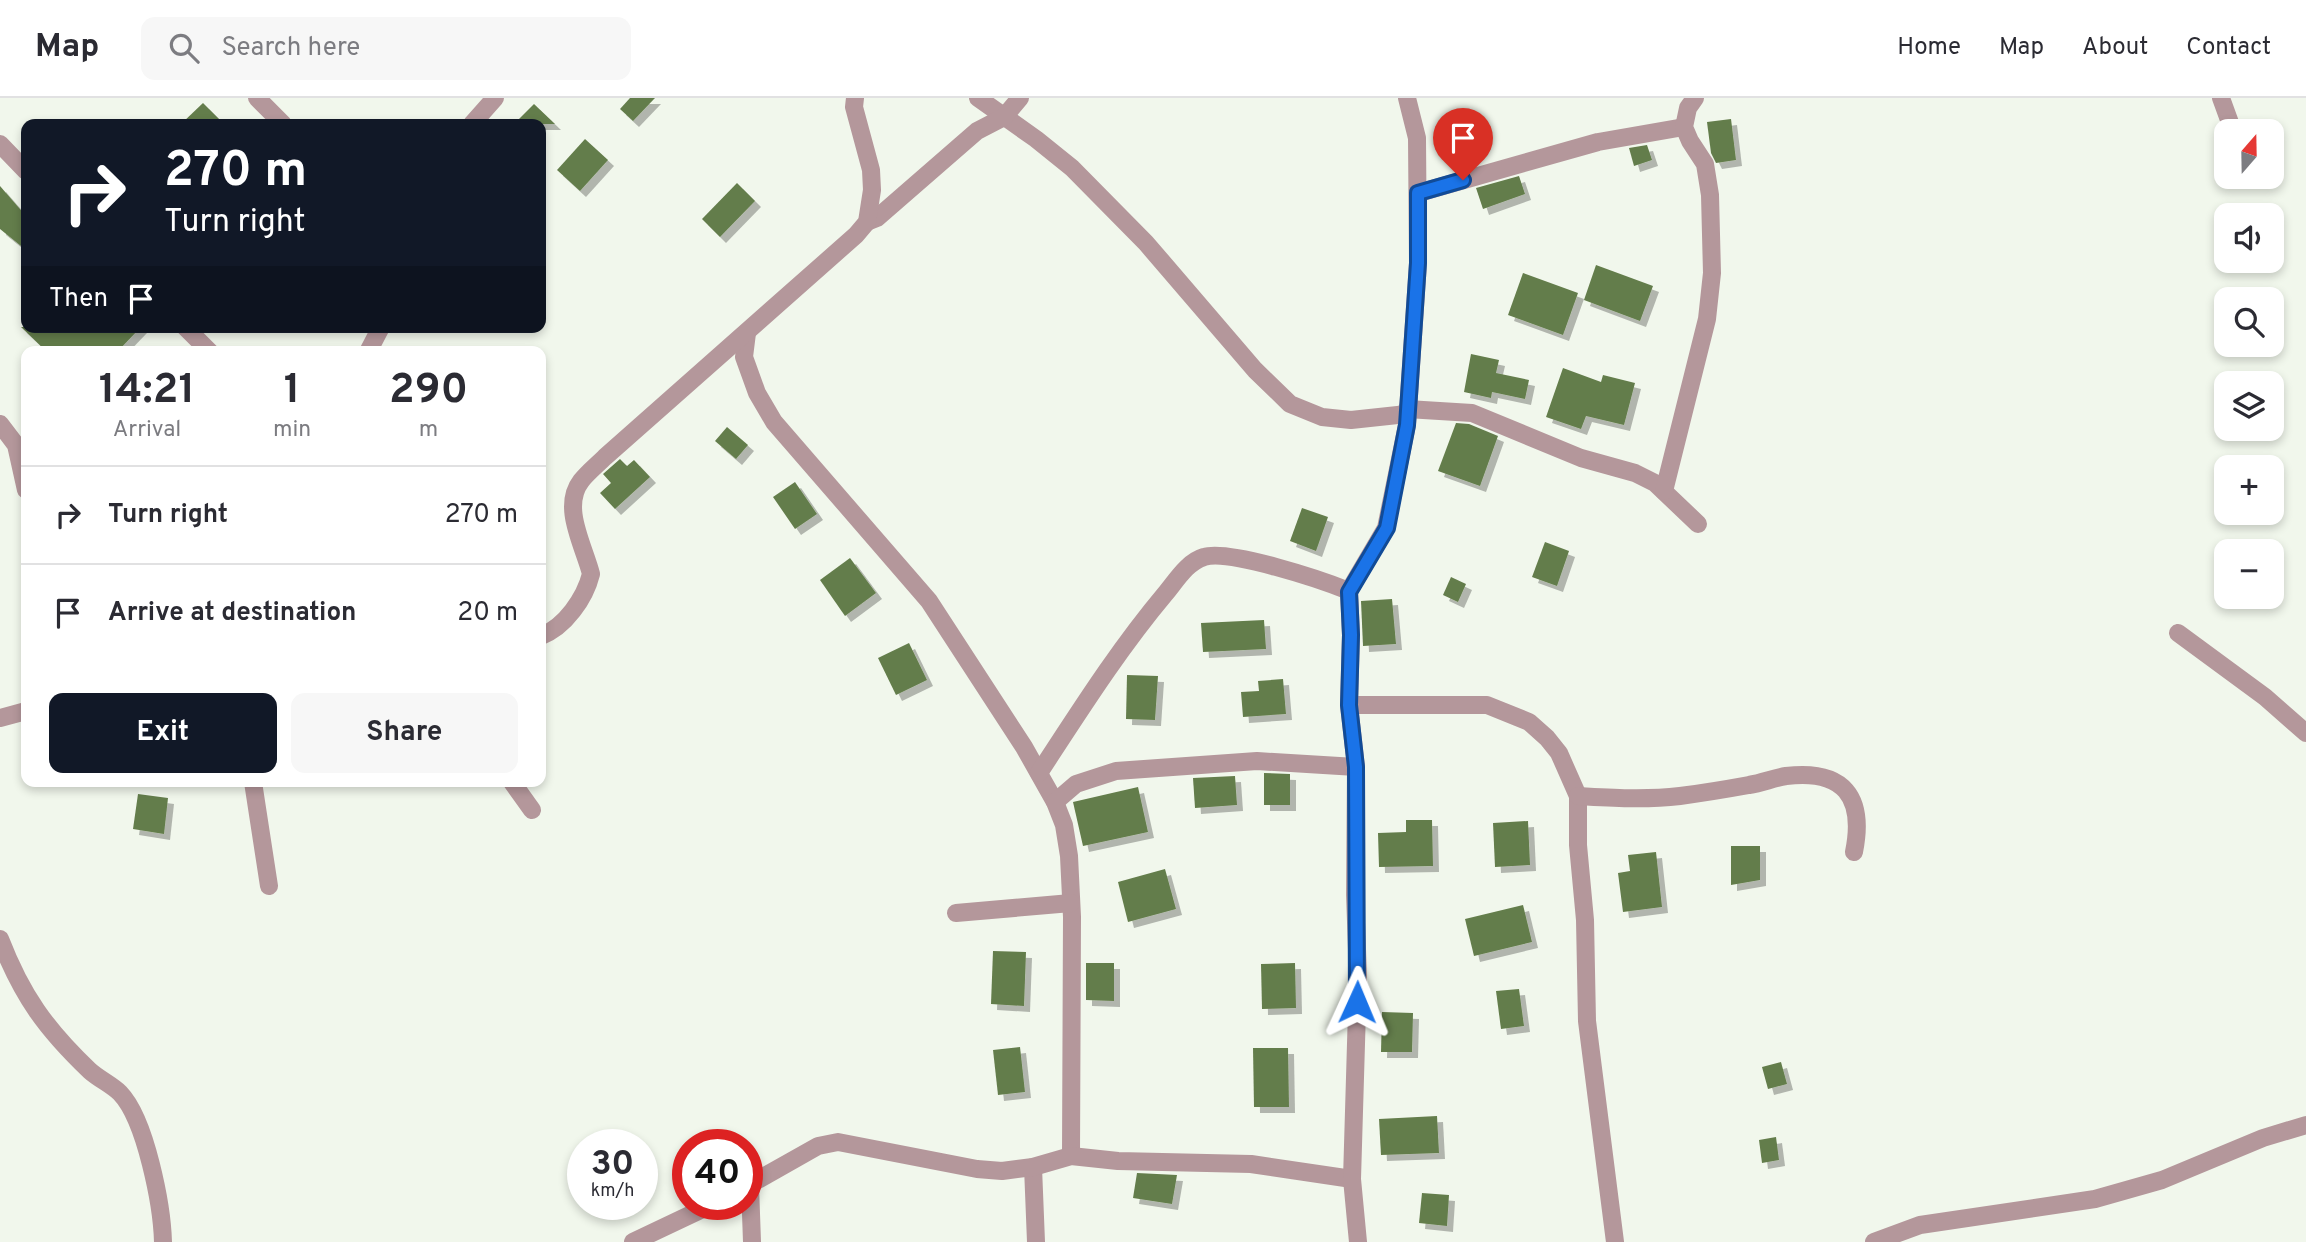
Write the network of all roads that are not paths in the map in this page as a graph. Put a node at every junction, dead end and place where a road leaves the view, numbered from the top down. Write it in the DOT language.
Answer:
graph roads {
  1 [pos="257,98"];
  2 [pos="495,98"];
  3 [pos="855,98"];
  4 [pos="978,98"];
  5 [pos="1020,98"];
  6 [pos="1407,98"];
  7 [pos="1695,98"];
  8 [pos="2221,98"];
  9 [pos="1004,117"];
  10 [pos="278,119"];
  11 [pos="476,119"];
  12 [pos="2229,119"];
  13 [pos="1684,127"];
  14 [pos="0,144"];
  15 [pos="21,166"];
  16 [pos="1418,193"];
  17 [pos="867,222"];
  18 [pos="191,333"];
  19 [pos="747,333"];
  20 [pos="204,346"];
  21 [pos="1407,412"];
  22 [pos="0,424"];
  23 [pos="21,468"];
  24 [pos="1664,491"];
  25 [pos="1699,524"];
  26 [pos="1349,592"];
  27 [pos="546,632"];
  28 [pos="2178,633"];
  29 [pos="1349,705"];
  30 [pos="21,712"];
  31 [pos="0,718"];
  32 [pos="2306,733"];
  33 [pos="1356,767"];
  34 [pos="1039,774"];
  35 [pos="254,787"];
  36 [pos="516,787"];
  37 [pos="1578,796"];
  38 [pos="1055,802"];
  39 [pos="532,810"];
  40 [pos="1854,852"];
  41 [pos="269,886"];
  42 [pos="1071,904"];
  43 [pos="956,913"];
  44 [pos="0,939"];
  45 [pos="2306,1125"];
  46 [pos="1072,1156"];
  47 [pos="1033,1167"];
  48 [pos="763,1177"];
  49 [pos="1352,1179"];
  50 [pos="679,1220"];
  51 [pos="750,1220"];
  52 [pos="163,1242"];
  53 [pos="633,1242"];
  54 [pos="752,1242"];
  55 [pos="1036,1242"];
  56 [pos="1358,1242"];
  57 [pos="1615,1242"];
  58 [pos="1874,1242"];
  1 -- 10 [label="street"];
  2 -- 11 [label="street"];
  3 -- 17 [label="street"];
  4 -- 9 [label="street"];
  5 -- 9 [label="street"];
  6 -- 16 [label="street"];
  7 -- 13 [label="street"];
  8 -- 12 [label="street"];
  9 -- 17 [label="street"];
  9 -- 21 [label="street"];
  13 -- 16 [label="street"];
  13 -- 24 [label="street"];
  14 -- 15 [label="street"];
  16 -- 21 [label="street"];
  17 -- 19 [label="street"];
  18 -- 20 [label="street"];
  19 -- 27 [label="street"];
  19 -- 34 [label="street"];
  21 -- 24 [label="street"];
  21 -- 26 [label="street"];
  22 -- 23 [label="street"];
  24 -- 25 [label="street"];
  26 -- 29 [label="street"];
  26 -- 34 [label="street"];
  28 -- 32 [label="street"];
  29 -- 33 [label="street"];
  29 -- 37 [label="street"];
  30 -- 31 [label="street"];
  33 -- 38 [label="street"];
  33 -- 49 [label="street"];
  34 -- 38 [label="street"];
  35 -- 41 [label="street"];
  36 -- 39 [label="street"];
  37 -- 40 [label="street"];
  37 -- 57 [label="street"];
  38 -- 42 [label="street"];
  42 -- 43 [label="street"];
  42 -- 46 [label="street"];
  44 -- 52 [label="street"];
  45 -- 58 [label="street"];
  46 -- 47 [label="street"];
  46 -- 49 [label="street"];
  47 -- 48 [label="street"];
  47 -- 55 [label="street"];
  49 -- 56 [label="street"];
  50 -- 53 [label="street"];
  51 -- 54 [label="street"];
}
